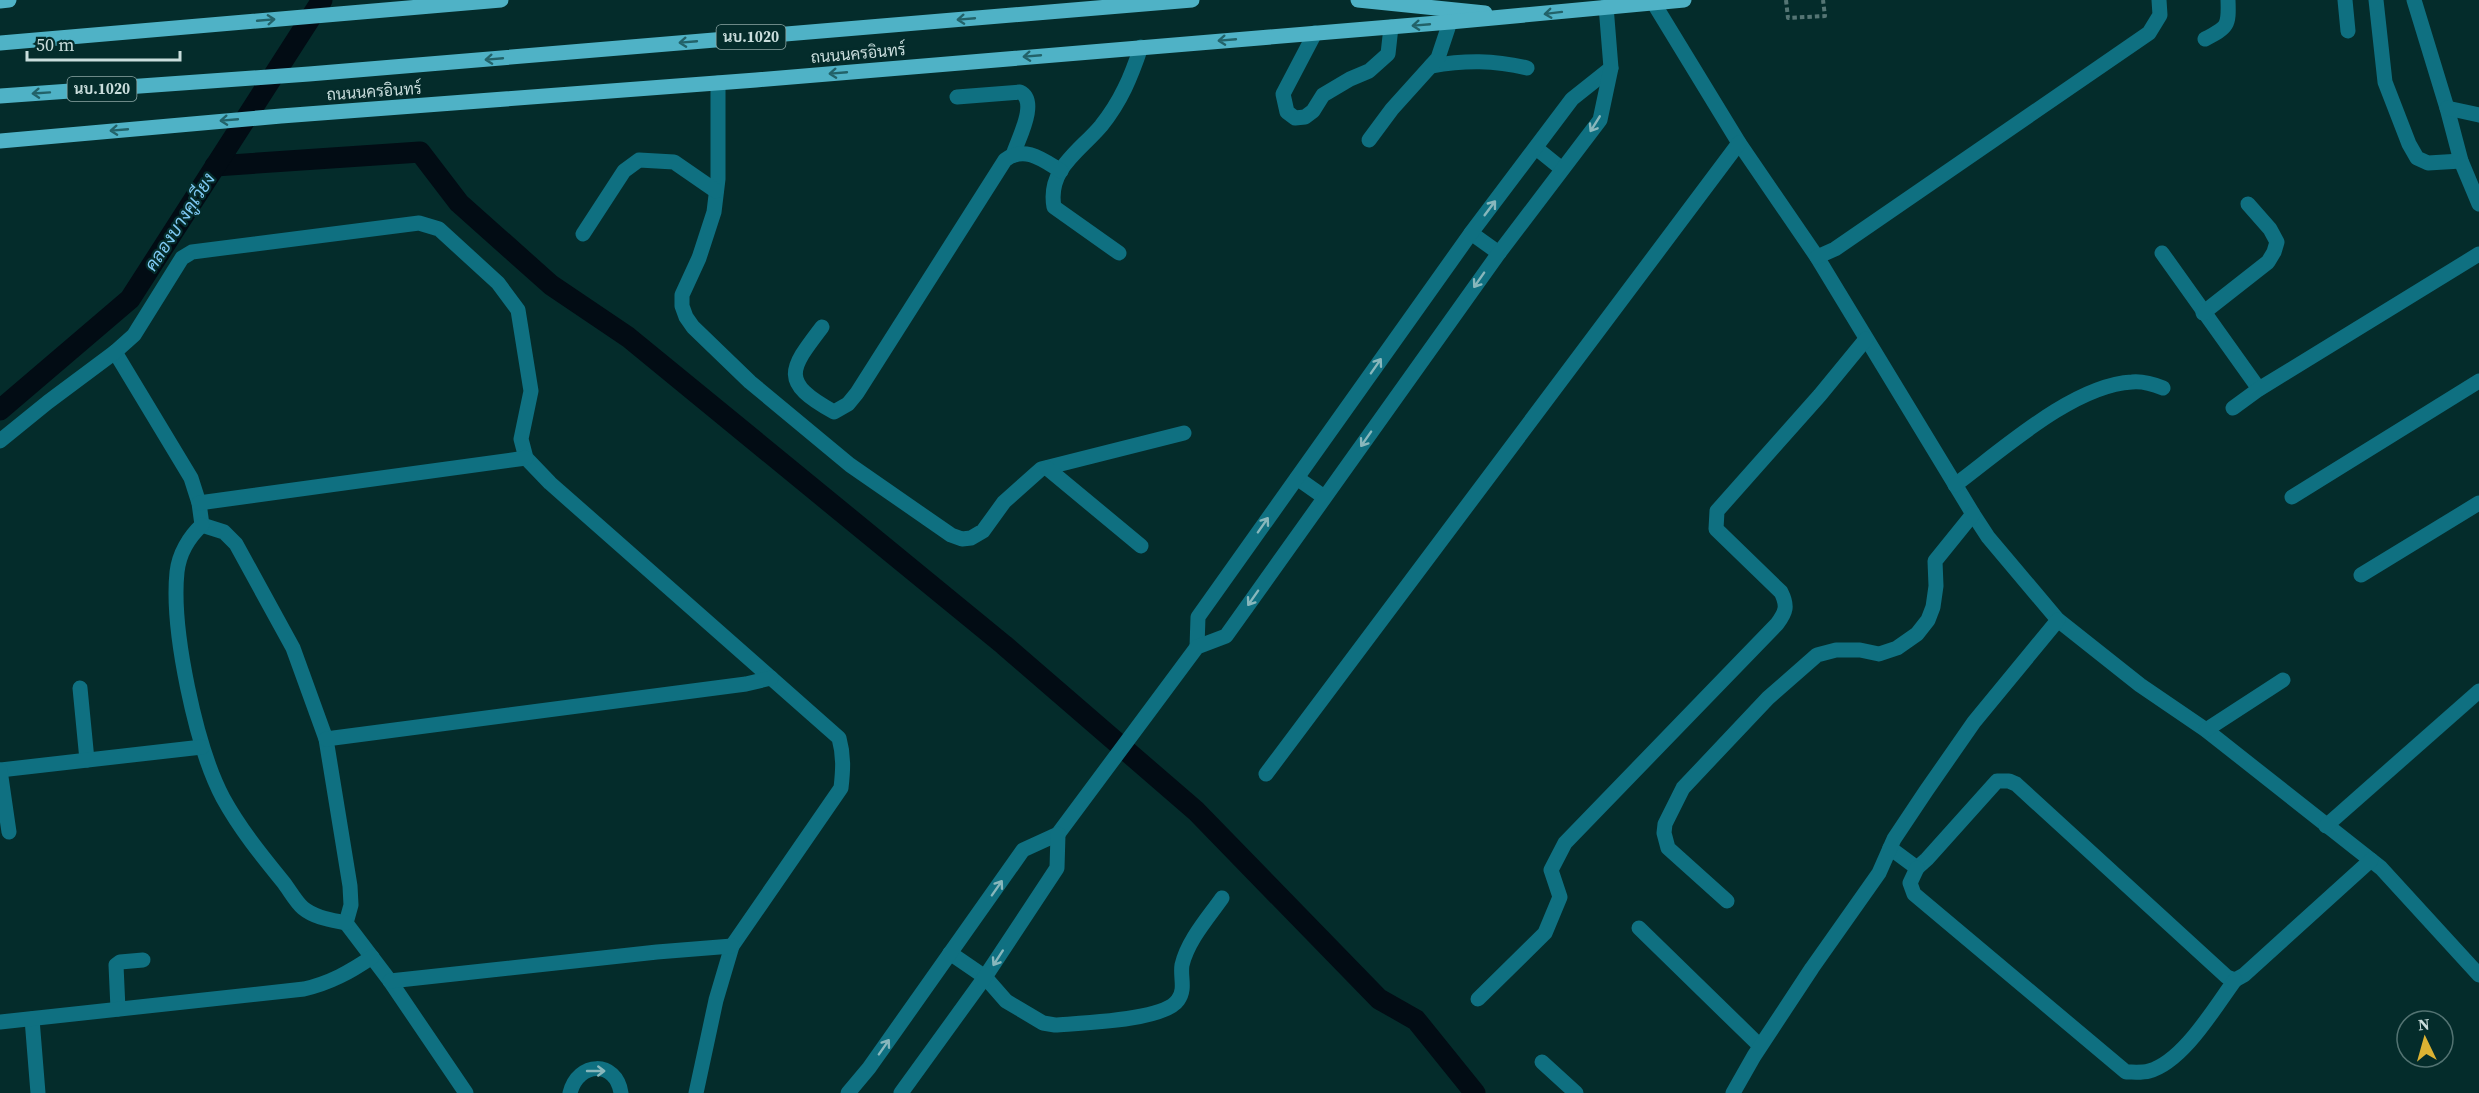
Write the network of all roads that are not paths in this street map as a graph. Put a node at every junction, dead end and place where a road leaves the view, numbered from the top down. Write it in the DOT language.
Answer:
graph roads {
  1 [pos="9,0"];
  2 [pos="501,0"];
  3 [pos="1192,0"];
  4 [pos="1358,0"];
  5 [pos="1683,0"];
  6 [pos="2159,0"];
  7 [pos="2228,0"];
  8 [pos="2346,0"];
  9 [pos="2376,0"];
  10 [pos="2414,0"];
  11 [pos="0,1"];
  12 [pos="1653,2"];
  13 [pos="1606,6"];
  14 [pos="1521,16"];
  15 [pos="1450,22"];
  16 [pos="1391,27"];
  17 [pos="2348,31"];
  18 [pos="1315,33"];
  19 [pos="2205,39"];
  20 [pos="0,43"];
  21 [pos="1141,47"];
  22 [pos="1431,66"];
  23 [pos="1527,68"];
  24 [pos="1611,68"];
  25 [pos="717,83"];
  26 [pos="0,96"];
  27 [pos="957,97"];
  28 [pos="2447,108"];
  29 [pos="2479,116"];
  30 [pos="1369,140"];
  31 [pos="0,141"];
  32 [pos="1739,143"];
  33 [pos="1536,148"];
  34 [pos="1013,154"];
  35 [pos="2461,161"];
  36 [pos="1562,169"];
  37 [pos="1061,171"];
  38 [pos="716,191"];
  39 [pos="2248,204"];
  40 [pos="2479,204"];
  41 [pos="1471,233"];
  42 [pos="583,234"];
  43 [pos="1119,253"];
  44 [pos="1499,253"];
  45 [pos="2162,253"];
  46 [pos="2479,254"];
  47 [pos="1817,257"];
  48 [pos="2203,313"];
  49 [pos="822,327"];
  50 [pos="1866,339"];
  51 [pos="115,352"];
  52 [pos="2479,381"];
  53 [pos="2163,388"];
  54 [pos="2259,389"];
  55 [pos="2233,408"];
  56 [pos="1184,434"];
  57 [pos="0,441"];
  58 [pos="526,458"];
  59 [pos="1047,468"];
  60 [pos="1297,478"];
  61 [pos="1955,485"];
  62 [pos="1324,497"];
  63 [pos="2292,497"];
  64 [pos="199,503"];
  65 [pos="2479,503"];
  66 [pos="1972,514"];
  67 [pos="202,525"];
  68 [pos="1141,546"];
  69 [pos="2361,575"];
  70 [pos="2058,620"];
  71 [pos="1197,647"];
  72 [pos="771,678"];
  73 [pos="2283,680"];
  74 [pos="80,688"];
  75 [pos="2479,691"];
  76 [pos="2206,730"];
  77 [pos="326,739"];
  78 [pos="202,747"];
  79 [pos="87,760"];
  80 [pos="0,770"];
  81 [pos="1266,774"];
  82 [pos="2326,826"];
  83 [pos="9,832"];
  84 [pos="1058,834"];
  85 [pos="1890,848"];
  86 [pos="2371,860"];
  87 [pos="1917,868"];
  88 [pos="1222,898"];
  89 [pos="1727,901"];
  90 [pos="346,923"];
  91 [pos="1639,928"];
  92 [pos="732,946"];
  93 [pos="950,954"];
  94 [pos="372,957"];
  95 [pos="143,960"];
  96 [pos="2477,969"];
  97 [pos="985,977"];
  98 [pos="2235,980"];
  99 [pos="390,981"];
  100 [pos="1478,999"];
  101 [pos="118,1009"];
  102 [pos="32,1018"];
  103 [pos="0,1022"];
  104 [pos="1760,1046"];
  105 [pos="1542,1062"];
  106 [pos="38,1093"];
  107 [pos="466,1093"];
  108 [pos="570,1093"];
  109 [pos="621,1093"];
  110 [pos="696,1093"];
  111 [pos="848,1093"];
  112 [pos="901,1093"];
  113 [pos="1576,1093"];
  114 [pos="1733,1093"];
  1 -- 11 [label="main road"];
  20 -- 2 [label="main road, one-way"];
  3 -- 26 [label="main road, ถนนนครอินทร์ / นบ.1020, one-way"];
  4 -- 14 [label="main road"];
  5 -- 12 [label="main road, ถนนนครอินทร์"];
  6 -- 47 [label="street"];
  7 -- 19 [label="street"];
  8 -- 17 [label="street"];
  9 -- 35 [label="street"];
  10 -- 28 [label="street"];
  12 -- 13 [label="main road, ถนนนครอินทร์"];
  12 -- 32 [label="street"];
  13 -- 14 [label="main road, ถนนนครอินทร์, one-way"];
  13 -- 24 [label="street"];
  14 -- 15 [label="main road, ถนนนครอินทร์"];
  15 -- 16 [label="main road, ถนนนครอินทร์, one-way"];
  15 -- 22 [label="street"];
  16 -- 18 [label="main road, ถนนนครอินทร์"];
  16 -- 18 [label="street"];
  18 -- 21 [label="main road, ถนนนครอินทร์, one-way"];
  21 -- 25 [label="main road, ถนนนครอินทร์, one-way"];
  21 -- 37 [label="street"];
  22 -- 23 [label="street"];
  22 -- 30 [label="street"];
  24 -- 33 [label="street"];
  24 -- 36 [label="street, one-way"];
  25 -- 31 [label="main road, ถนนนครอินทร์, one-way"];
  25 -- 38 [label="street"];
  27 -- 34 [label="street"];
  28 -- 29 [label="street"];
  28 -- 35 [label="street"];
  32 -- 47 [label="street"];
  32 -- 81 [label="street"];
  33 -- 36 [label="street"];
  41 -- 33 [label="street, one-way"];
  34 -- 37 [label="street"];
  34 -- 49 [label="street"];
  35 -- 40 [label="street"];
  36 -- 44 [label="street"];
  37 -- 43 [label="street"];
  38 -- 42 [label="street"];
  38 -- 59 [label="street"];
  39 -- 48 [label="street"];
  41 -- 44 [label="street"];
  60 -- 41 [label="street, one-way"];
  44 -- 62 [label="street, one-way"];
  45 -- 48 [label="street"];
  46 -- 54 [label="street"];
  47 -- 50 [label="street"];
  48 -- 54 [label="street"];
  50 -- 61 [label="street"];
  50 -- 100 [label="street"];
  51 -- 57 [label="street"];
  51 -- 58 [label="street"];
  51 -- 64 [label="street"];
  52 -- 63 [label="street"];
  53 -- 61 [label="street"];
  54 -- 55 [label="street"];
  56 -- 59 [label="street"];
  58 -- 64 [label="street"];
  58 -- 72 [label="street"];
  59 -- 68 [label="street"];
  60 -- 62 [label="street"];
  71 -- 60 [label="street, one-way"];
  61 -- 66 [label="street"];
  62 -- 71 [label="street, one-way"];
  64 -- 67 [label="street"];
  65 -- 69 [label="street"];
  66 -- 70 [label="street"];
  66 -- 89 [label="street"];
  67 -- 77 [label="street"];
  67 -- 78 [label="street"];
  70 -- 76 [label="street"];
  70 -- 85 [label="street"];
  71 -- 84 [label="street"];
  72 -- 77 [label="street"];
  72 -- 92 [label="street"];
  73 -- 76 [label="street"];
  74 -- 79 [label="street"];
  75 -- 82 [label="street"];
  76 -- 82 [label="street"];
  77 -- 90 [label="street"];
  78 -- 79 [label="street"];
  78 -- 90 [label="street"];
  79 -- 80 [label="street"];
  80 -- 83 [label="street"];
  82 -- 86 [label="street"];
  93 -- 84 [label="street, one-way"];
  84 -- 97 [label="street, one-way"];
  85 -- 87 [label="street"];
  85 -- 104 [label="street"];
  86 -- 96 [label="street"];
  86 -- 98 [label="street"];
  87 -- 98 [label="street"];
  87 -- 98 [label="street"];
  88 -- 97 [label="street"];
  90 -- 94 [label="street"];
  91 -- 104 [label="street"];
  92 -- 99 [label="street"];
  92 -- 110 [label="street"];
  93 -- 97 [label="street"];
  111 -- 93 [label="street, one-way"];
  94 -- 99 [label="street"];
  94 -- 101 [label="street"];
  95 -- 101 [label="street"];
  97 -- 112 [label="street"];
  99 -- 107 [label="street"];
  101 -- 102 [label="street"];
  102 -- 103 [label="street"];
  102 -- 106 [label="street"];
  104 -- 114 [label="street"];
  105 -- 113 [label="street"];
  108 -- 109 [label="street, one-way"];
}
